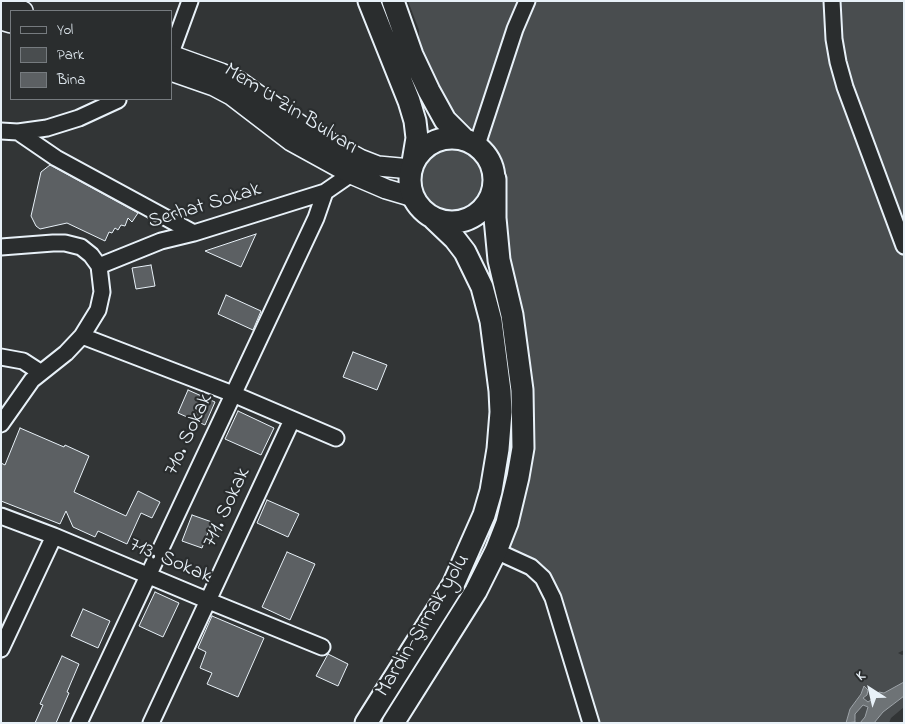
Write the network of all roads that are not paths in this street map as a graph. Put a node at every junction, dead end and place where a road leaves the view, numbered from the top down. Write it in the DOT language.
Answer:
graph roads {
  1 [pos="180,1"];
  2 [pos="190,1"];
  3 [pos="369,1"];
  4 [pos="393,1"];
  5 [pos="527,1"];
  6 [pos="832,1"];
  7 [pos="1,5"];
  8 [pos="18,10"];
  9 [pos="172,21"];
  10 [pos="172,51"];
  11 [pos="172,54"];
  12 [pos="172,71"];
  13 [pos="118,100"];
  14 [pos="1,131"];
  15 [pos="18,132"];
  16 [pos="471,142"];
  17 [pos="411,169"];
  18 [pos="350,174"];
  19 [pos="495,180"];
  20 [pos="325,192"];
  21 [pos="413,197"];
  22 [pos="434,219"];
  23 [pos="194,233"];
  24 [pos="904,246"];
  25 [pos="1,247"];
  26 [pos="99,266"];
  27 [pos="82,336"];
  28 [pos="1,357"];
  29 [pos="40,372"];
  30 [pos="233,394"];
  31 [pos="292,420"];
  32 [pos="1,424"];
  33 [pos="336,438"];
  34 [pos="1,516"];
  35 [pos="54,536"];
  36 [pos="496,551"];
  37 [pos="148,575"];
  38 [pos="208,601"];
  39 [pos="322,647"];
  40 [pos="1,649"];
  41 [pos="79,723"];
  42 [pos="151,723"];
  43 [pos="366,723"];
  44 [pos="394,723"];
  45 [pos="591,723"];
  1 -- 9 [label="street"];
  2 -- 10 [label="street"];
  3 -- 17 [label="highway"];
  4 -- 16 [label="highway"];
  5 -- 16 [label="street"];
  6 -- 24 [label="street"];
  7 -- 8 [label="main road"];
  11 -- 17 [label="main road, Mem U Zin Bulvarı"];
  12 -- 18 [label="main road, Mem U Zin Bulvarı"];
  13 -- 15 [label="street"];
  14 -- 15 [label="street"];
  15 -- 23 [label="street"];
  16 -- 17 [label="highway"];
  16 -- 19 [label="highway"];
  17 -- 21 [label="highway"];
  18 -- 20 [label="street"];
  18 -- 21 [label="main road, Mem U Zin Bulvarı"];
  19 -- 22 [label="highway"];
  19 -- 36 [label="highway"];
  20 -- 23 [label="street, Serhat Sokak"];
  20 -- 30 [label="street, 710. Sokak"];
  21 -- 22 [label="highway"];
  22 -- 43 [label="highway, Mardin-Şırnak yolu"];
  23 -- 26 [label="street, Serhat Sokak"];
  25 -- 26 [label="street"];
  26 -- 27 [label="street"];
  27 -- 29 [label="street"];
  27 -- 30 [label="street"];
  28 -- 29 [label="street"];
  29 -- 32 [label="street"];
  30 -- 31 [label="street"];
  30 -- 37 [label="street, 710. Sokak"];
  31 -- 33 [label="street"];
  31 -- 38 [label="street, 711. Sokak"];
  34 -- 35 [label="street, 713. Sokak"];
  35 -- 37 [label="street, 713. Sokak"];
  35 -- 40 [label="street"];
  36 -- 44 [label="highway"];
  36 -- 45 [label="street"];
  37 -- 38 [label="street, 713. Sokak"];
  37 -- 41 [label="street, 710. Sokak"];
  38 -- 39 [label="street, 713. Sokak"];
  38 -- 42 [label="street, 711. Sokak"];
}
